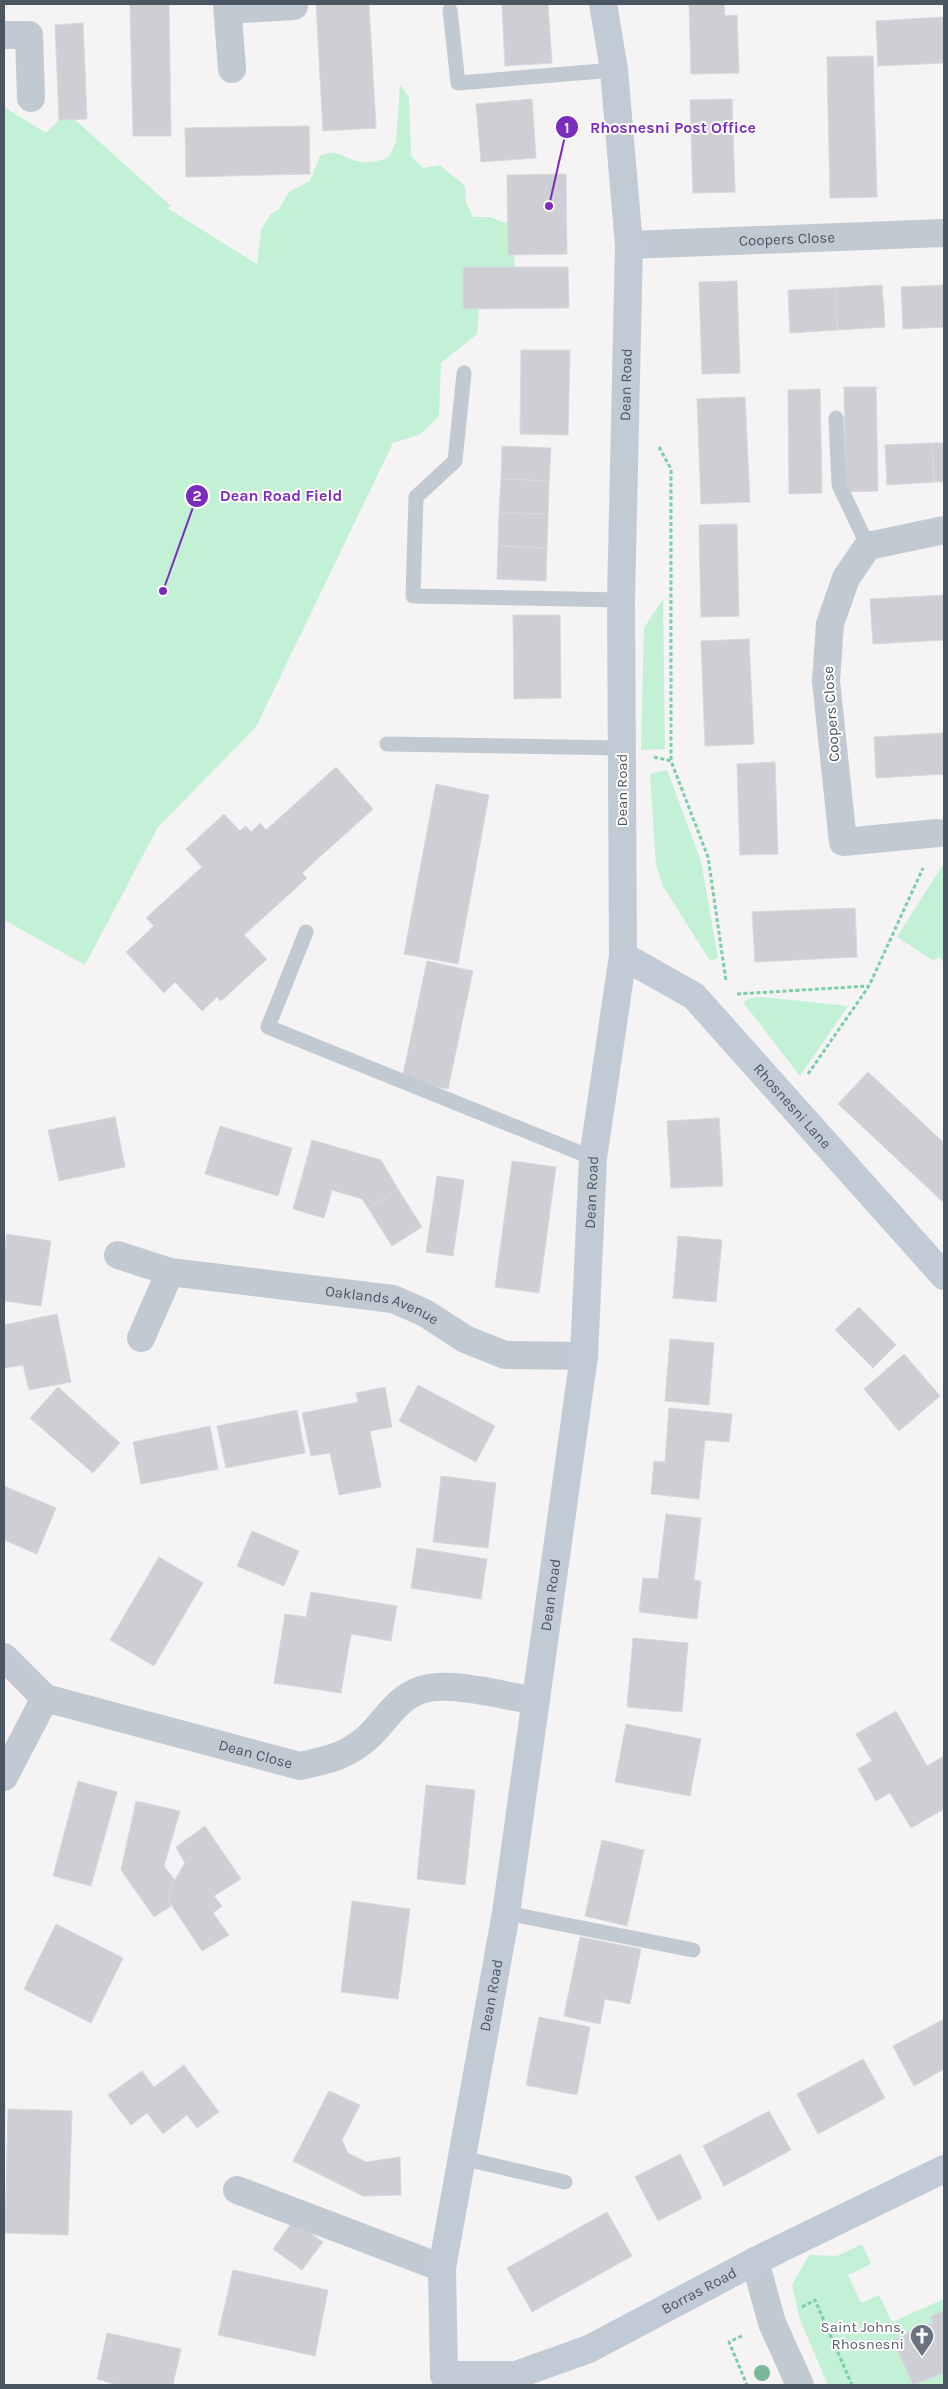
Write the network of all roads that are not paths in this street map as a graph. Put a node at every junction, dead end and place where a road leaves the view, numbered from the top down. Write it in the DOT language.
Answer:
graph roads {
  1 [pos="603,4"];
  2 [pos="294,6"];
  3 [pos="227,7"];
  4 [pos="450,10"];
  5 [pos="4,35"];
  6 [pos="232,69"];
  7 [pos="614,70"];
  8 [pos="31,98"];
  9 [pos="944,233"];
  10 [pos="629,245"];
  11 [pos="464,373"];
  12 [pos="836,418"];
  13 [pos="944,530"];
  14 [pos="868,546"];
  15 [pos="621,600"];
  16 [pos="387,744"];
  17 [pos="622,748"];
  18 [pos="938,833"];
  19 [pos="306,932"];
  20 [pos="623,956"];
  21 [pos="593,1158"];
  22 [pos="118,1255"];
  23 [pos="170,1272"];
  24 [pos="944,1276"];
  25 [pos="140,1338"];
  26 [pos="584,1356"];
  27 [pos="4,1657"];
  28 [pos="45,1698"];
  29 [pos="535,1701"];
  30 [pos="4,1777"];
  31 [pos="506,1913"];
  32 [pos="693,1950"];
  33 [pos="462,2158"];
  34 [pos="944,2169"];
  35 [pos="565,2182"];
  36 [pos="237,2190"];
  37 [pos="755,2261"];
  38 [pos="442,2268"];
  39 [pos="441,2380"];
  40 [pos="518,2380"];
  41 [pos="800,2385"];
  1 -- 7 [label="street, Dean Road"];
  2 -- 3 [label="street"];
  3 -- 6 [label="street"];
  4 -- 7 [label="lane"];
  5 -- 8 [label="street"];
  7 -- 10 [label="street, Dean Road"];
  9 -- 10 [label="street, Coopers Close"];
  10 -- 15 [label="street, Dean Road"];
  11 -- 15 [label="lane"];
  12 -- 14 [label="lane"];
  13 -- 14 [label="street"];
  14 -- 18 [label="street, Coopers Close"];
  15 -- 17 [label="street, Dean Road"];
  16 -- 17 [label="lane"];
  17 -- 20 [label="street, Dean Road"];
  19 -- 21 [label="lane"];
  20 -- 21 [label="street, Dean Road"];
  20 -- 24 [label="street, Rhosnesni Lane"];
  21 -- 26 [label="street, Dean Road"];
  22 -- 23 [label="street, Oaklands Avenue"];
  23 -- 25 [label="street"];
  23 -- 26 [label="street, Oaklands Avenue"];
  26 -- 29 [label="street, Dean Road"];
  27 -- 28 [label="street"];
  28 -- 29 [label="street, Dean Close"];
  28 -- 30 [label="street"];
  29 -- 31 [label="street, Dean Road"];
  31 -- 32 [label="lane"];
  31 -- 33 [label="street, Dean Road"];
  33 -- 35 [label="lane"];
  33 -- 38 [label="street, Dean Road"];
  34 -- 37 [label="street, Borras Road"];
  36 -- 38 [label="street"];
  37 -- 40 [label="street, Borras Road"];
  37 -- 41 [label="street"];
  38 -- 39 [label="street, Dean Road"];
  39 -- 40 [label="street, Borras Road"];
}
